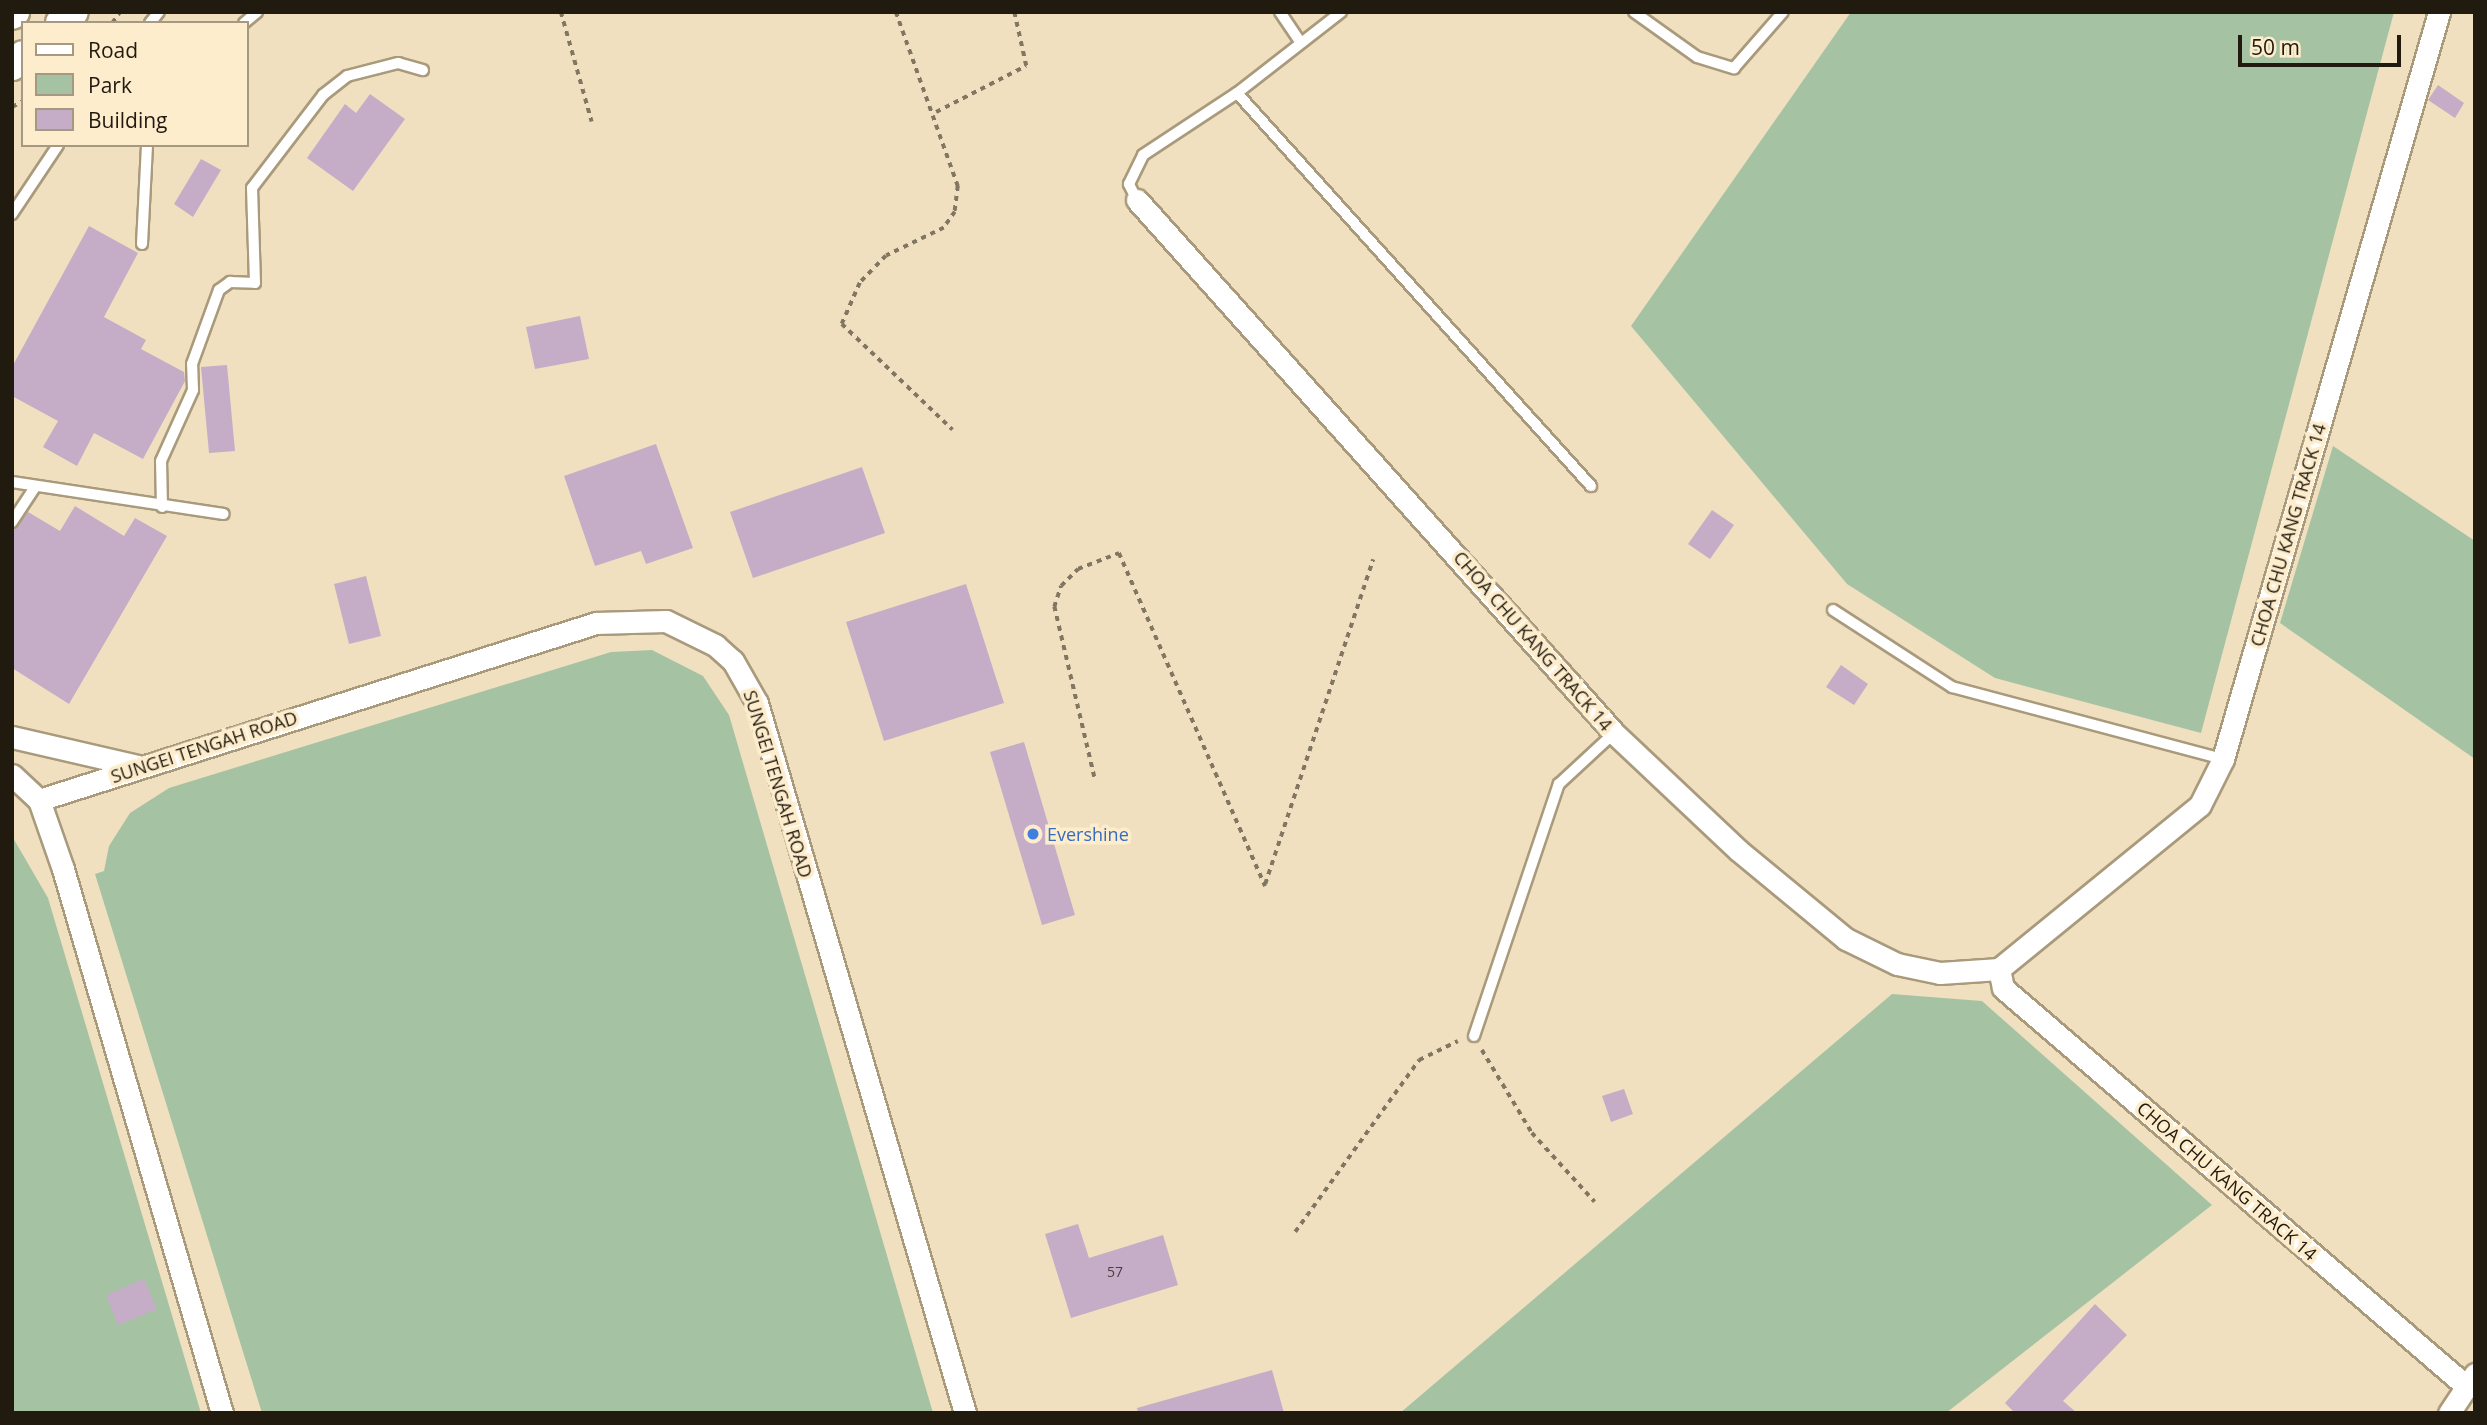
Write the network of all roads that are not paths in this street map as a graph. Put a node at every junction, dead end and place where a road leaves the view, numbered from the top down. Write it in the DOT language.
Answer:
graph roads {
  1 [pos="1280,12"];
  2 [pos="1341,12"];
  3 [pos="1634,12"];
  4 [pos="1783,12"];
  5 [pos="2439,12"];
  6 [pos="1301,43"];
  7 [pos="423,70"];
  8 [pos="1237,93"];
  9 [pos="57,147"];
  10 [pos="145,147"];
  11 [pos="1137,200"];
  12 [pos="12,214"];
  13 [pos="142,244"];
  14 [pos="12,482"];
  15 [pos="1591,486"];
  16 [pos="36,487"];
  17 [pos="162,506"];
  18 [pos="224,514"];
  19 [pos="12,522"];
  20 [pos="1833,610"];
  21 [pos="1614,733"];
  22 [pos="12,737"];
  23 [pos="2223,759"];
  24 [pos="144,767"];
  25 [pos="12,775"];
  26 [pos="39,800"];
  27 [pos="1999,969"];
  28 [pos="1474,1036"];
  29 [pos="2470,1380"];
  30 [pos="222,1413"];
  31 [pos="965,1413"];
  32 [pos="2449,1413"];
  1 -- 6 [label="lane"];
  2 -- 6 [label="lane"];
  3 -- 4 [label="lane"];
  5 -- 23 [label="street, CHOA CHU KANG TRACK 14"];
  6 -- 8 [label="lane"];
  7 -- 17 [label="lane"];
  8 -- 11 [label="lane"];
  8 -- 15 [label="lane"];
  9 -- 12 [label="lane"];
  10 -- 13 [label="lane"];
  11 -- 21 [label="street, CHOA CHU KANG TRACK 14"];
  14 -- 16 [label="lane"];
  16 -- 17 [label="lane"];
  16 -- 19 [label="lane"];
  17 -- 18 [label="lane"];
  20 -- 23 [label="lane"];
  21 -- 27 [label="street, CHOA CHU KANG TRACK 14"];
  21 -- 28 [label="lane"];
  22 -- 24 [label="street"];
  23 -- 27 [label="street, CHOA CHU KANG TRACK 14"];
  24 -- 26 [label="street, SUNGEI TENGAH ROAD"];
  24 -- 31 [label="street, SUNGEI TENGAH ROAD"];
  25 -- 26 [label="street"];
  26 -- 30 [label="street"];
  27 -- 29 [label="street, CHOA CHU KANG TRACK 14"];
  29 -- 32 [label="street"];
}
